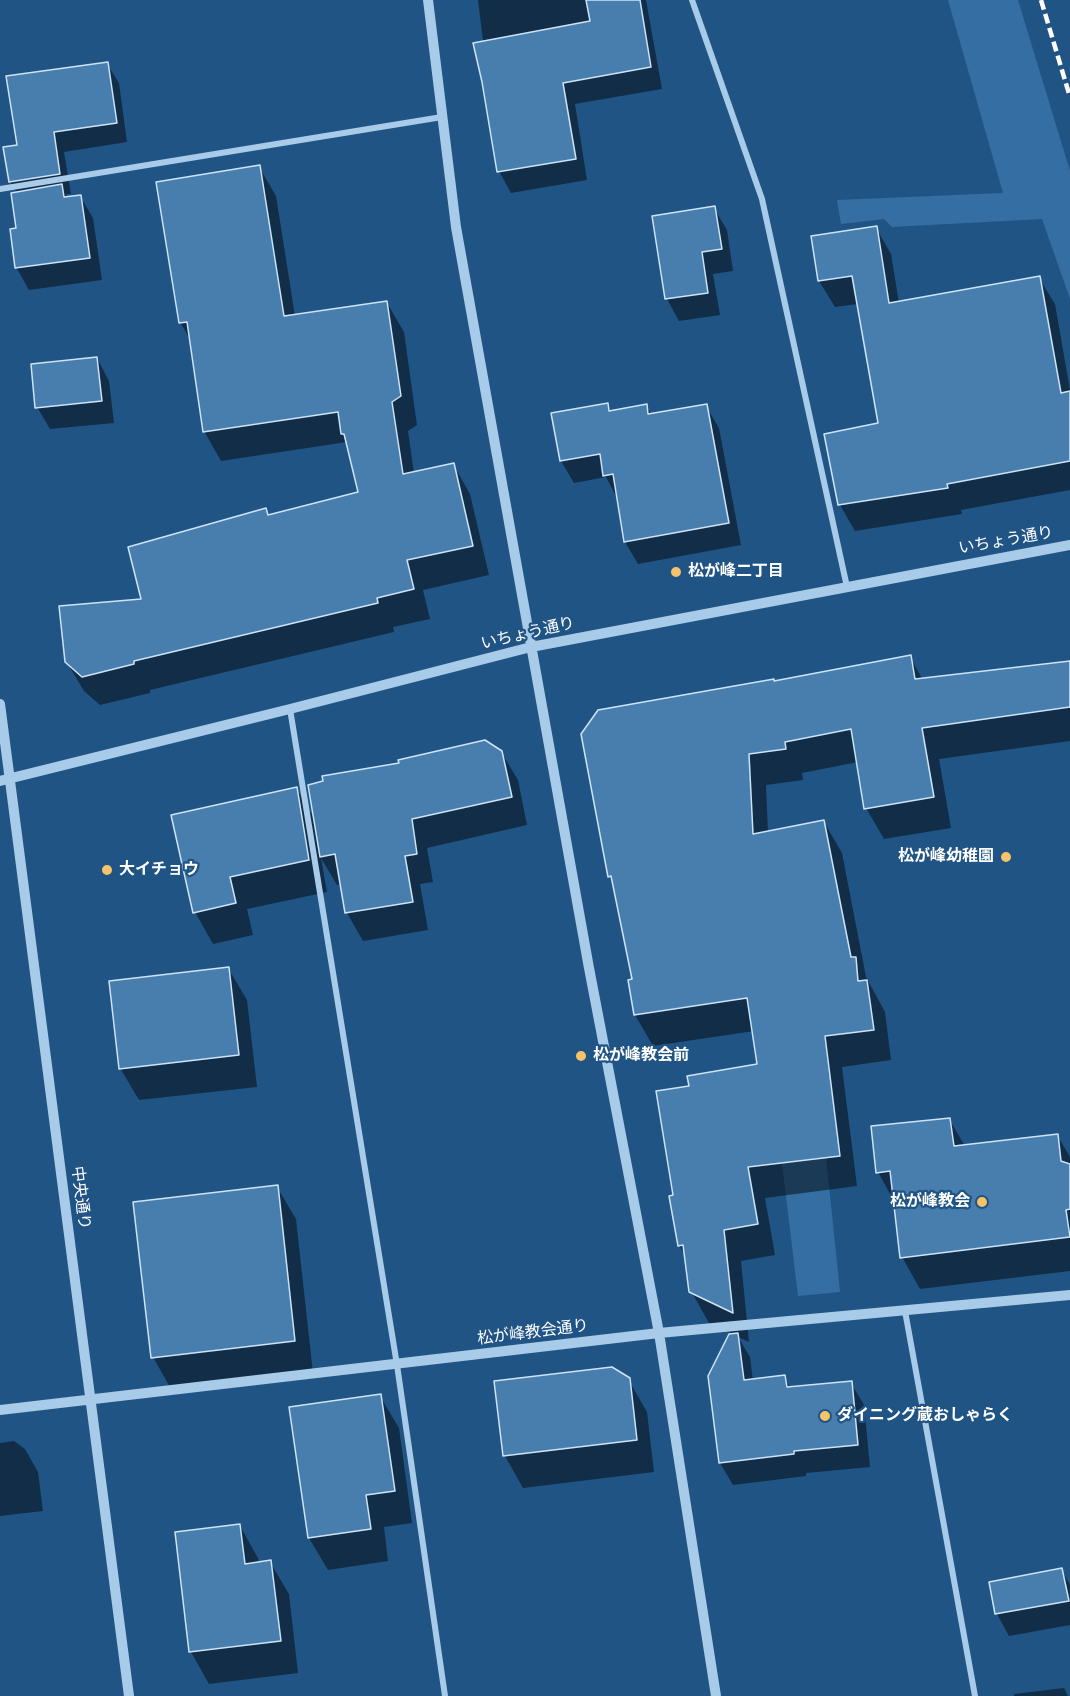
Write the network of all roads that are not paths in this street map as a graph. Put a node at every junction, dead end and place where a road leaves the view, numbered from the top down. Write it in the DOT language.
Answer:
graph roads {
  1 [pos="428,0"];
  2 [pos="692,0"];
  3 [pos="441,117"];
  4 [pos="0,189"];
  5 [pos="1070,545"];
  6 [pos="847,587"];
  7 [pos="531,647"];
  8 [pos="0,704"];
  9 [pos="290,709"];
  10 [pos="4,780"];
  11 [pos="1070,1295"];
  12 [pos="905,1311"];
  13 [pos="659,1333"];
  14 [pos="397,1365"];
  15 [pos="91,1398"];
  16 [pos="0,1410"];
  17 [pos="129,1696"];
  18 [pos="445,1696"];
  19 [pos="716,1696"];
  20 [pos="975,1696"];
  1 -- 3 [label="street"];
  2 -- 6 [label="street"];
  3 -- 4 [label="street"];
  3 -- 7 [label="street"];
  5 -- 6 [label="street, いちょう通り"];
  6 -- 7 [label="street, いちょう通り"];
  7 -- 9 [label="street, いちょう通り"];
  7 -- 13 [label="street"];
  8 -- 10 [label="street, 中央通り"];
  9 -- 10 [label="street, いちょう通り"];
  9 -- 14 [label="street"];
  10 -- 15 [label="street, 中央通り"];
  11 -- 12 [label="street, 松が峰教会通り"];
  12 -- 13 [label="street, 松が峰教会通り"];
  12 -- 20 [label="street"];
  13 -- 14 [label="street, 松が峰教会通り"];
  13 -- 19 [label="street"];
  14 -- 15 [label="street, 松が峰教会通り"];
  14 -- 18 [label="street"];
  15 -- 16 [label="street, 松が峰教会通り"];
  15 -- 17 [label="street, 中央通り"];
}
